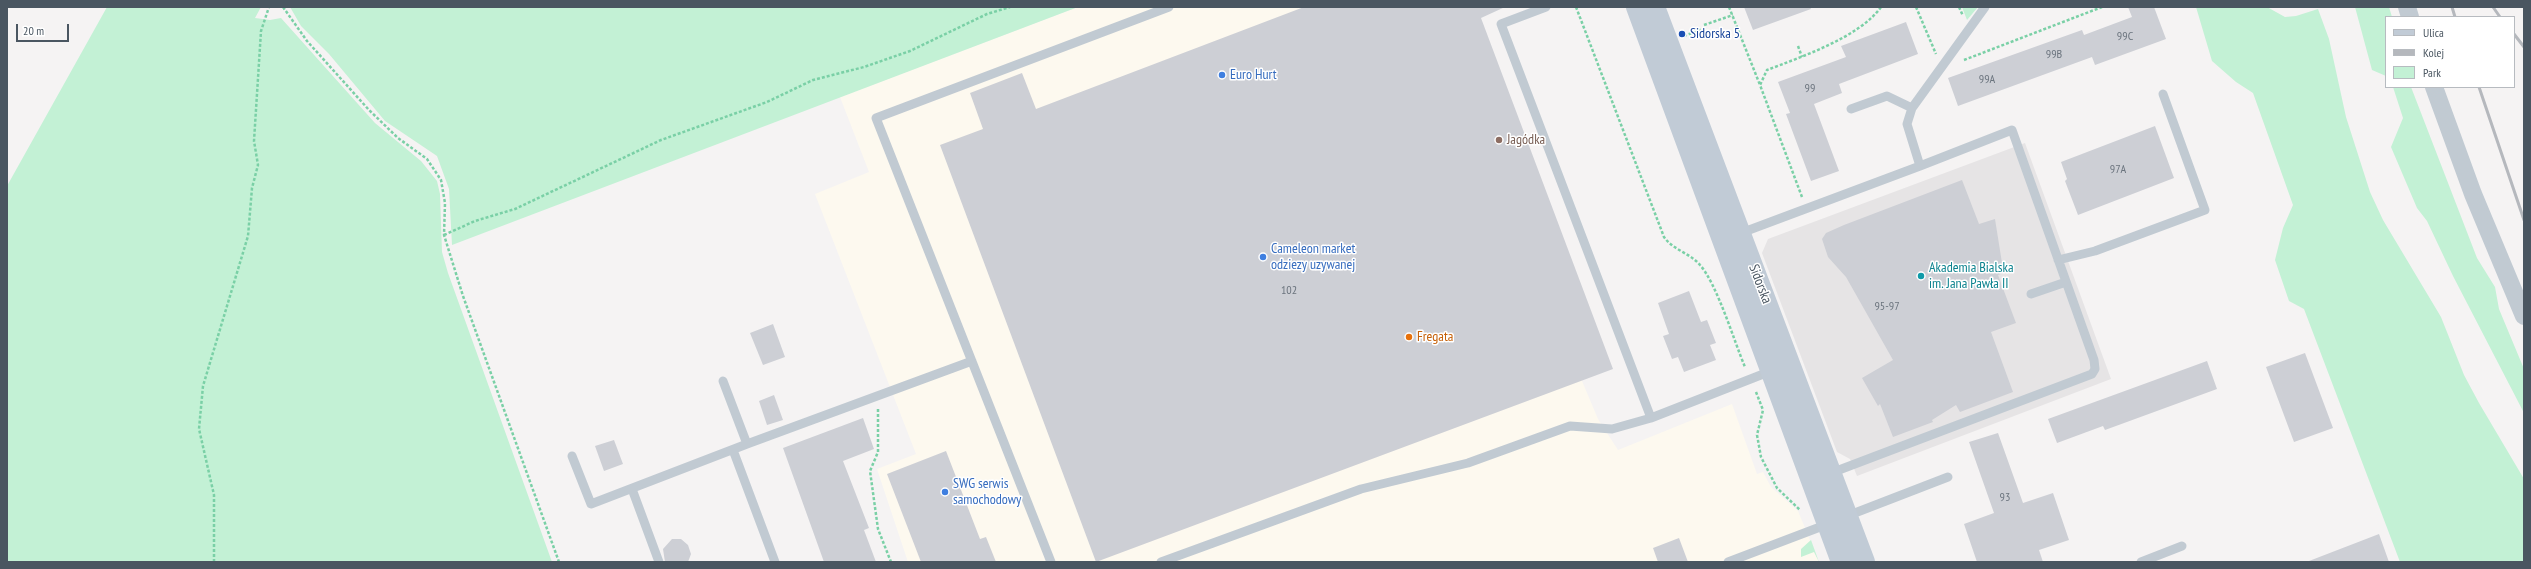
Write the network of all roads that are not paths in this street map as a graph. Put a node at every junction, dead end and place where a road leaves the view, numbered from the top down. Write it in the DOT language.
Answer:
graph roads {
  1 [pos="1170,7"];
  2 [pos="1546,7"];
  3 [pos="1638,7"];
  4 [pos="1654,7"];
  5 [pos="1985,7"];
  6 [pos="2434,88"];
  7 [pos="2162,94"];
  8 [pos="1912,108"];
  9 [pos="1851,109"];
  10 [pos="1920,166"];
  11 [pos="1709,176"];
  12 [pos="1732,237"];
  13 [pos="2058,260"];
  14 [pos="2066,282"];
  15 [pos="2032,294"];
  16 [pos="2524,316"];
  17 [pos="972,361"];
  18 [pos="1781,367"];
  19 [pos="723,382"];
  20 [pos="1651,418"];
  21 [pos="747,444"];
  22 [pos="733,450"];
  23 [pos="572,456"];
  24 [pos="1822,477"];
  25 [pos="1948,478"];
  26 [pos="632,489"];
  27 [pos="1838,520"];
  28 [pos="2182,546"];
  29 [pos="659,562"];
  30 [pos="774,562"];
  31 [pos="1051,562"];
  32 [pos="1161,562"];
  33 [pos="1728,562"];
  34 [pos="1842,562"];
  35 [pos="1864,562"];
  36 [pos="2141,562"];
  1 -- 17 [label="lane"];
  2 -- 20 [label="lane"];
  3 -- 11 [label="street, Sidorska"];
  4 -- 11 [label="street, Sidorska"];
  5 -- 8 [label="lane"];
  6 -- 16 [label="street"];
  7 -- 13 [label="lane"];
  8 -- 9 [label="lane"];
  8 -- 10 [label="lane"];
  10 -- 12 [label="lane"];
  10 -- 13 [label="lane"];
  11 -- 12 [label="street, Sidorska"];
  12 -- 18 [label="street, Sidorska"];
  13 -- 14 [label="lane"];
  14 -- 15 [label="lane"];
  14 -- 24 [label="lane"];
  17 -- 21 [label="lane"];
  17 -- 31 [label="lane"];
  18 -- 20 [label="lane"];
  18 -- 24 [label="street, Sidorska"];
  19 -- 21 [label="lane"];
  20 -- 32 [label="lane"];
  21 -- 22 [label="lane"];
  22 -- 26 [label="lane"];
  22 -- 30 [label="lane"];
  23 -- 26 [label="lane"];
  24 -- 27 [label="street, Sidorska"];
  25 -- 27 [label="lane"];
  26 -- 29 [label="lane"];
  27 -- 33 [label="lane"];
  27 -- 34 [label="street, Sidorska"];
  27 -- 35 [label="street, Sidorska"];
  28 -- 36 [label="lane"];
}
